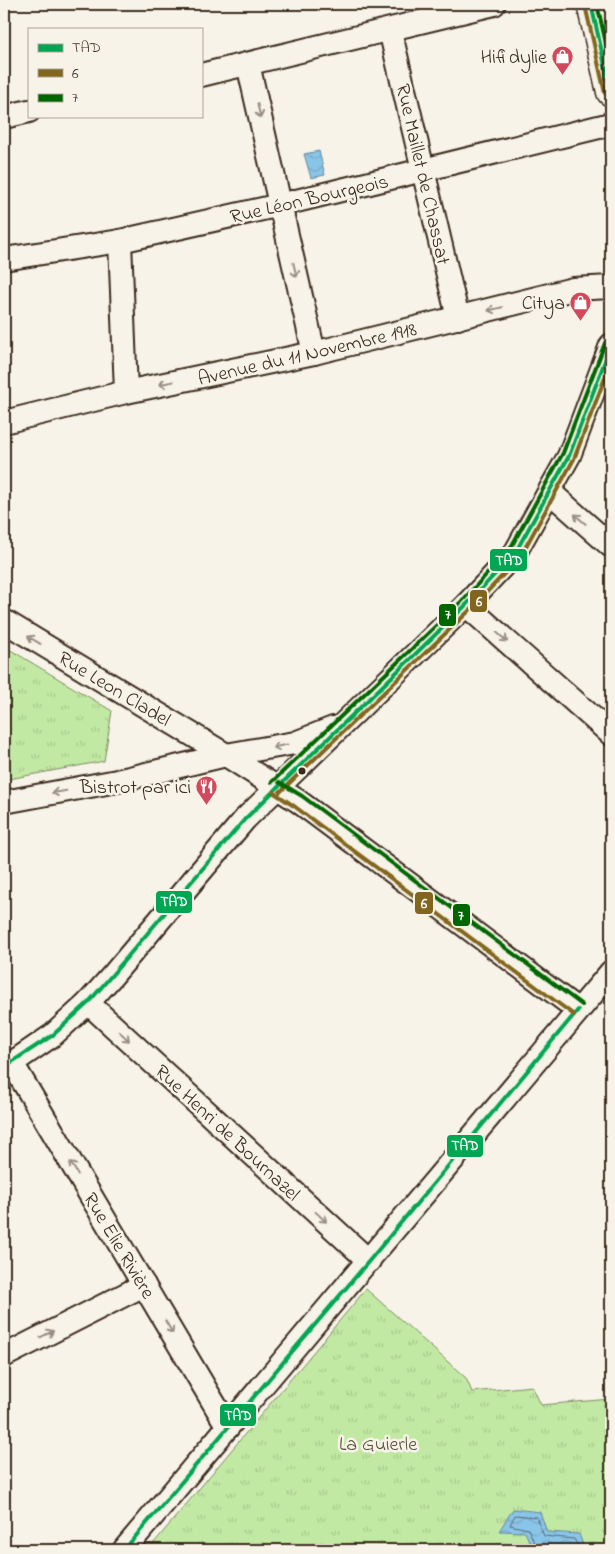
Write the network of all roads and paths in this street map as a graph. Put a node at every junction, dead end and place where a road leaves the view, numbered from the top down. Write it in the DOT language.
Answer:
graph roads {
  1 [pos="494,4"];
  2 [pos="591,4"];
  3 [pos="449,9"];
  4 [pos="390,30"];
  5 [pos="248,64"];
  6 [pos="202,75"];
  7 [pos="611,92"];
  8 [pos="28,111"];
  9 [pos="4,117"];
  10 [pos="611,124"];
  11 [pos="424,170"];
  12 [pos="280,205"];
  13 [pos="120,241"];
  14 [pos="4,259"];
  15 [pos="611,287"];
  16 [pos="458,318"];
  17 [pos="611,345"];
  18 [pos="314,354"];
  19 [pos="126,392"];
  20 [pos="4,422"];
  21 [pos="550,492"];
  22 [pos="611,546"];
  23 [pos="466,605"];
  24 [pos="4,621"];
  25 [pos="343,724"];
  26 [pos="611,734"];
  27 [pos="226,755"];
  28 [pos="276,787"];
  29 [pos="4,802"];
  30 [pos="611,972"];
  31 [pos="88,1003"];
  32 [pos="578,1010"];
  33 [pos="8,1065"];
  34 [pos="369,1261"];
  35 [pos="144,1286"];
  36 [pos="4,1356"];
  37 [pos="228,1427"];
  38 [pos="124,1550"];
  1 -- 3 [label="street"];
  2 -- 7 [label="main road"];
  3 -- 4 [label="street"];
  4 -- 5 [label="street"];
  4 -- 11 [label="street, Rue Maillet de Chassat"];
  5 -- 6 [label="street"];
  5 -- 12 [label="street, one-way"];
  8 -- 9 [label="street"];
  10 -- 11 [label="street, Rue Léon Bourgeois"];
  11 -- 12 [label="street, Rue Léon Bourgeois"];
  11 -- 16 [label="street, Rue Maillet de Chassat"];
  12 -- 13 [label="street, Rue Léon Bourgeois"];
  12 -- 18 [label="street, one-way"];
  13 -- 14 [label="street, Rue Léon Bourgeois"];
  13 -- 19 [label="street"];
  15 -- 16 [label="street, Avenue du 11 Novembre 1918, one-way"];
  16 -- 18 [label="street, Avenue du 11 Novembre 1918"];
  17 -- 21 [label="street"];
  18 -- 19 [label="street, Avenue du 11 Novembre 1918, one-way"];
  19 -- 20 [label="street, Avenue du 11 Novembre 1918"];
  22 -- 21 [label="street, one-way"];
  21 -- 23 [label="street"];
  23 -- 25 [label="street"];
  23 -- 26 [label="street, one-way"];
  27 -- 24 [label="street, Rue Leon Cladel, one-way"];
  25 -- 27 [label="street, one-way"];
  25 -- 28 [label="street"];
  27 -- 28 [label="street, Rue Leon Cladel"];
  27 -- 29 [label="street, one-way"];
  28 -- 31 [label="street"];
  28 -- 32 [label="street, Rue Leon Cladel"];
  30 -- 32 [label="street"];
  31 -- 33 [label="street"];
  31 -- 34 [label="street, Rue Henri de Bournazel, one-way"];
  32 -- 34 [label="street"];
  35 -- 33 [label="street, Rue Elie Rivière, one-way"];
  34 -- 37 [label="street"];
  36 -- 35 [label="street, one-way"];
  35 -- 37 [label="street, Rue Elie Rivière, one-way"];
  37 -- 38 [label="street"];
}
